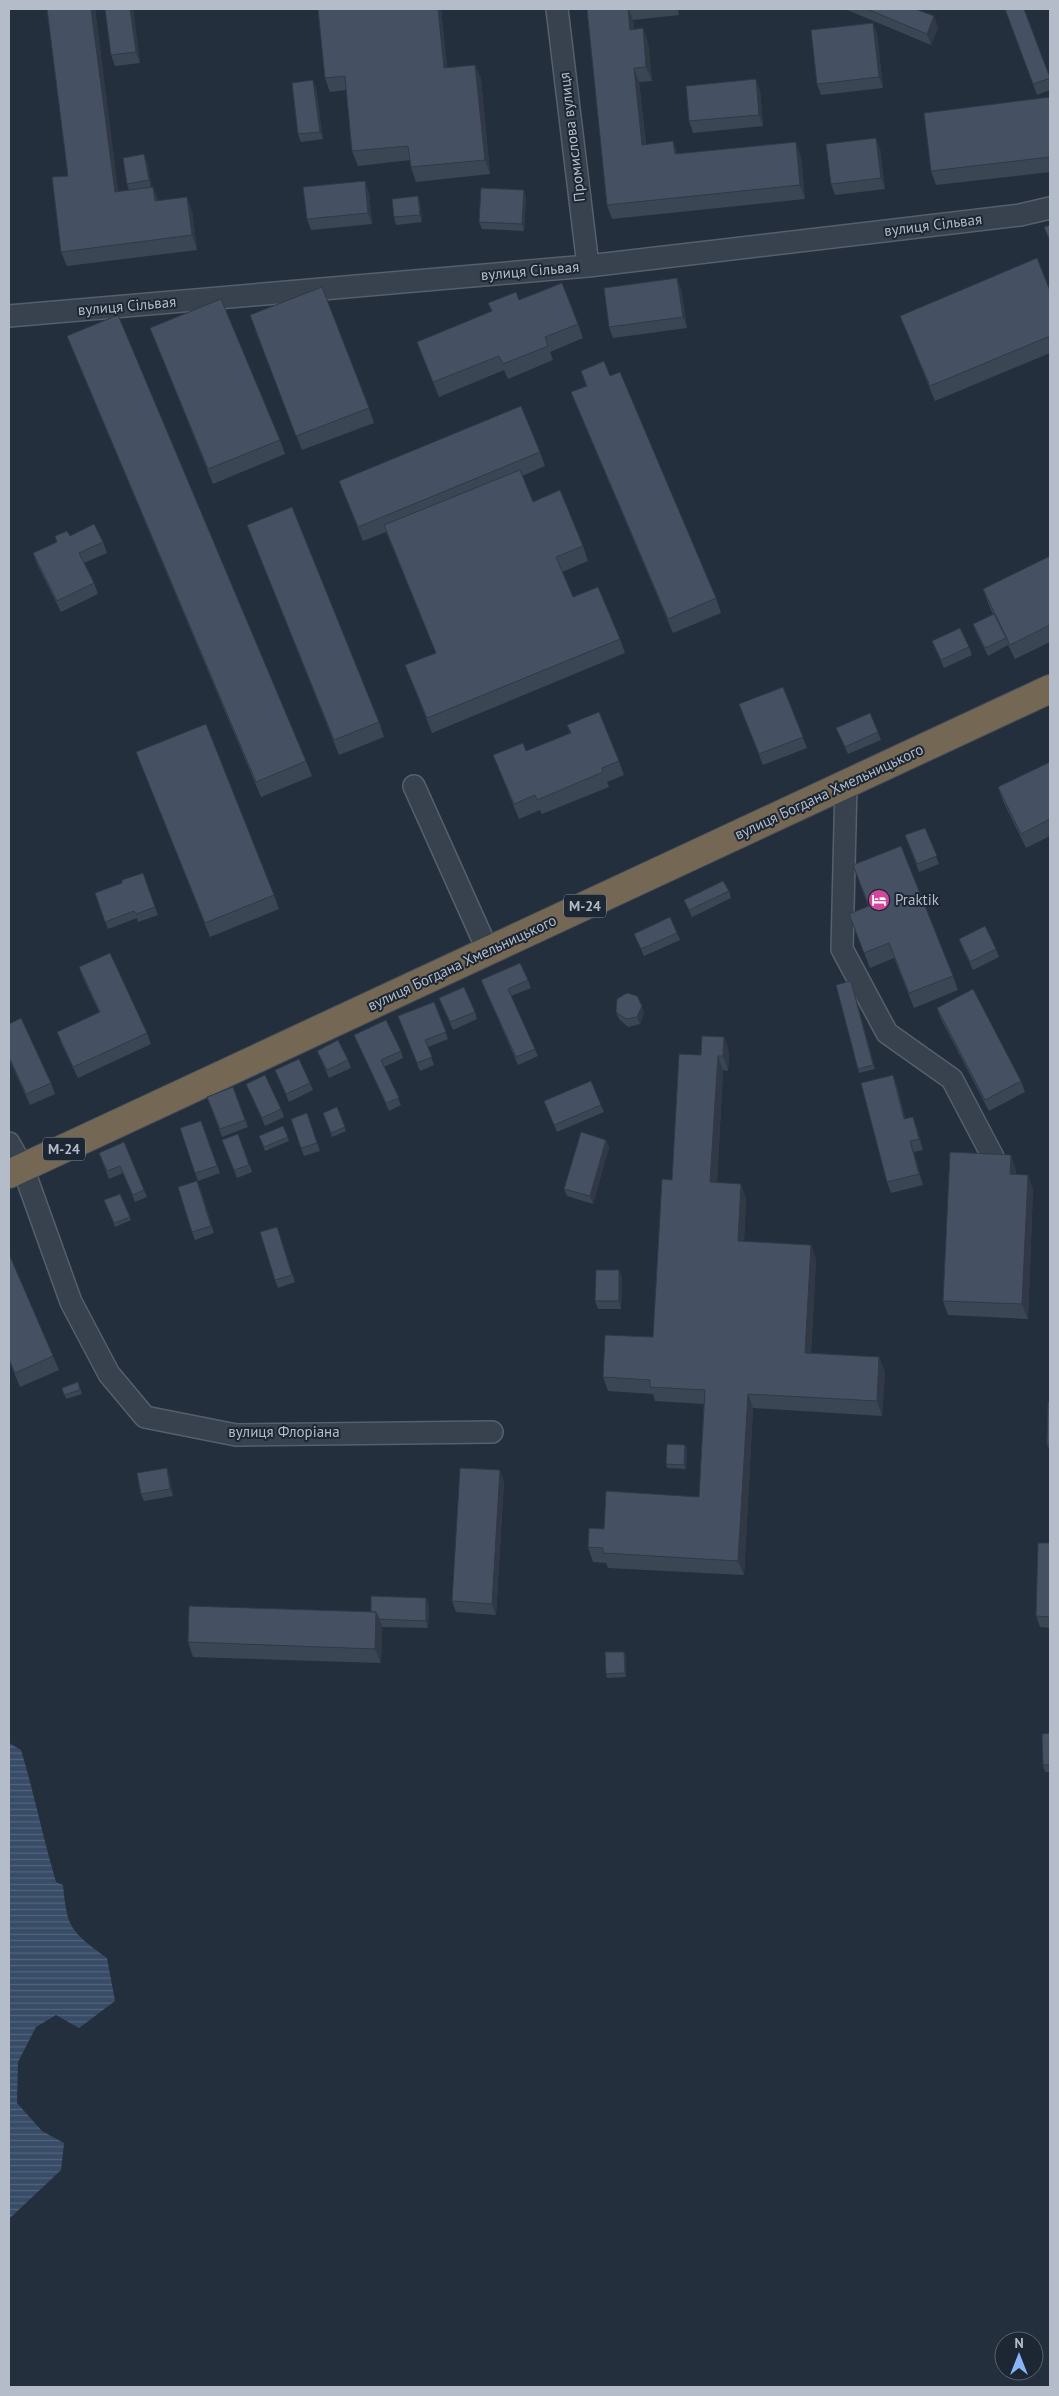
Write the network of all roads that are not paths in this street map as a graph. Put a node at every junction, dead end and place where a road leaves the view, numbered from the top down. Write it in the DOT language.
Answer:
graph roads {
  1 [pos="557,9"];
  2 [pos="1050,208"];
  3 [pos="588,266"];
  4 [pos="9,316"];
  5 [pos="1050,688"];
  6 [pos="846,784"];
  7 [pos="414,786"];
  8 [pos="488,951"];
  9 [pos="9,1143"];
  10 [pos="993,1157"];
  11 [pos="16,1171"];
  12 [pos="492,1432"];
  1 -- 3 [label="street, Промислова вулиця"];
  2 -- 3 [label="street, вулиця Сільвая"];
  3 -- 4 [label="street, вулиця Сільвая"];
  5 -- 6 [label="highway, вулиця Богдана Хмельницького / М-24"];
  6 -- 8 [label="highway, вулиця Богдана Хмельницького / М-24"];
  6 -- 10 [label="street"];
  7 -- 8 [label="street"];
  8 -- 11 [label="highway, вулиця Богдана Хмельницького / М-24"];
  9 -- 11 [label="street, вулиця Флоріана"];
  11 -- 12 [label="street, вулиця Флоріана"];
}
